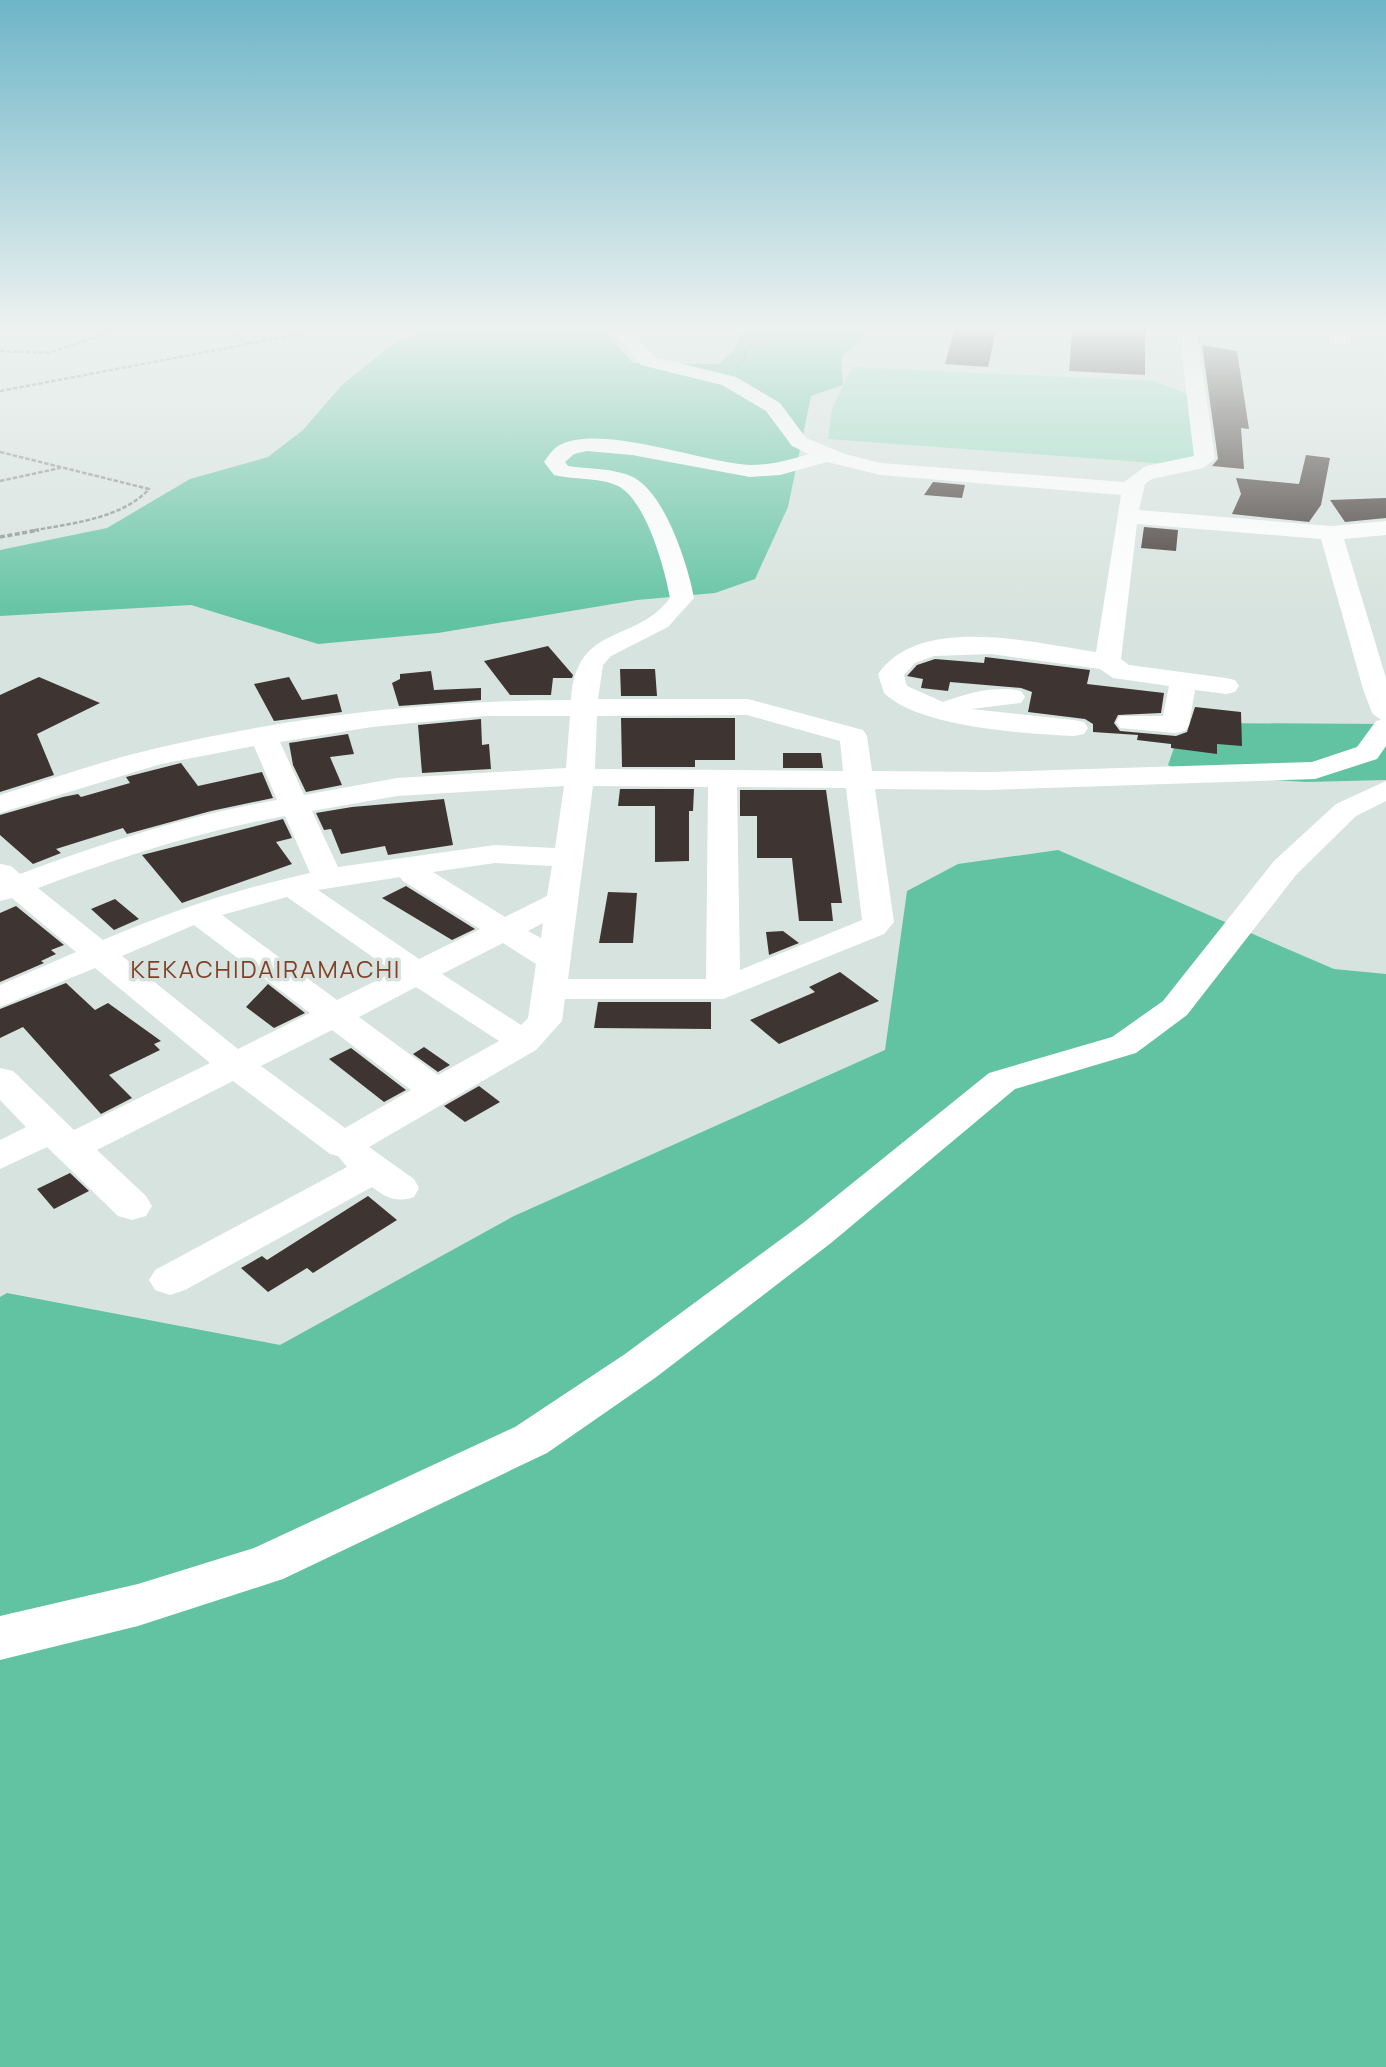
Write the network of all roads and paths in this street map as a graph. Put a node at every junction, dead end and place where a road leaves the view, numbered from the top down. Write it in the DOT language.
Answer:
graph roads {
  1 [pos="788,427"];
  2 [pos="1201,427"];
  3 [pos="0,452"];
  4 [pos="827,455"];
  5 [pos="61,468"];
  6 [pos="0,481"];
  7 [pos="1133,489"];
  8 [pos="1127,516"];
  9 [pos="1386,528"];
  10 [pos="1331,533"];
  11 [pos="0,537"];
  12 [pos="1108,662"];
  13 [pos="1183,680"];
  14 [pos="1226,686"];
  15 [pos="1012,697"];
  16 [pos="583,707"];
  17 [pos="946,710"];
  18 [pos="1386,713"];
  19 [pos="1130,722"];
  20 [pos="1386,727"];
  21 [pos="1074,728"];
  22 [pos="263,736"];
  23 [pos="580,777"];
  24 [pos="722,779"];
  25 [pos="856,781"];
  26 [pos="1386,790"];
  27 [pos="294,803"];
  28 [pos="0,804"];
  29 [pos="569,858"];
  30 [pos="412,865"];
  31 [pos="328,878"];
  32 [pos="5,883"];
  33 [pos="292,886"];
  34 [pos="562,901"];
  35 [pos="198,913"];
  36 [pos="504,930"];
  37 [pos="99,952"];
  38 [pos="417,973"];
  39 [pos="553,975"];
  40 [pos="723,989"];
  41 [pos="0,997"];
  42 [pos="334,1014"];
  43 [pos="524,1042"];
  44 [pos="234,1064"];
  45 [pos="0,1079"];
  46 [pos="437,1092"];
  47 [pos="61,1139"];
  48 [pos="343,1145"];
  49 [pos="0,1156"];
  50 [pos="132,1206"];
  51 [pos="170,1280"];
  52 [pos="0,1638"];
  1 -- 4 [label="street"];
  2 -- 7 [label="street"];
  3 -- 5 [label="path"];
  4 -- 7 [label="street"];
  4 -- 16 [label="street"];
  5 -- 6 [label="path"];
  5 -- 11 [label="path"];
  7 -- 8 [label="street"];
  8 -- 10 [label="street"];
  8 -- 12 [label="street"];
  9 -- 10 [label="street"];
  10 -- 18 [label="street"];
  12 -- 13 [label="street"];
  12 -- 17 [label="street"];
  13 -- 14 [label="street"];
  13 -- 19 [label="street"];
  15 -- 17 [label="street"];
  16 -- 22 [label="street"];
  16 -- 23 [label="street"];
  16 -- 25 [label="street"];
  17 -- 21 [label="street"];
  20 -- 25 [label="street"];
  22 -- 27 [label="street"];
  22 -- 28 [label="street"];
  23 -- 24 [label="street"];
  23 -- 27 [label="street"];
  23 -- 29 [label="street"];
  24 -- 25 [label="street"];
  24 -- 40 [label="street"];
  25 -- 40 [label="street"];
  26 -- 52 [label="street"];
  27 -- 31 [label="street"];
  27 -- 32 [label="street"];
  29 -- 30 [label="street"];
  29 -- 34 [label="street"];
  30 -- 31 [label="street"];
  30 -- 36 [label="street"];
  31 -- 33 [label="street"];
  32 -- 37 [label="street"];
  33 -- 35 [label="street"];
  33 -- 38 [label="street"];
  34 -- 36 [label="street"];
  34 -- 39 [label="street"];
  35 -- 37 [label="street"];
  35 -- 42 [label="street"];
  36 -- 38 [label="street"];
  36 -- 39 [label="street"];
  37 -- 41 [label="street"];
  37 -- 44 [label="street"];
  38 -- 42 [label="street"];
  38 -- 43 [label="street"];
  39 -- 40 [label="street"];
  39 -- 43 [label="street"];
  42 -- 44 [label="street"];
  42 -- 46 [label="street"];
  43 -- 46 [label="street"];
  44 -- 47 [label="street"];
  44 -- 48 [label="street"];
  45 -- 47 [label="street"];
  46 -- 48 [label="street"];
  47 -- 49 [label="street"];
  47 -- 50 [label="street"];
  48 -- 51 [label="street"];
}
